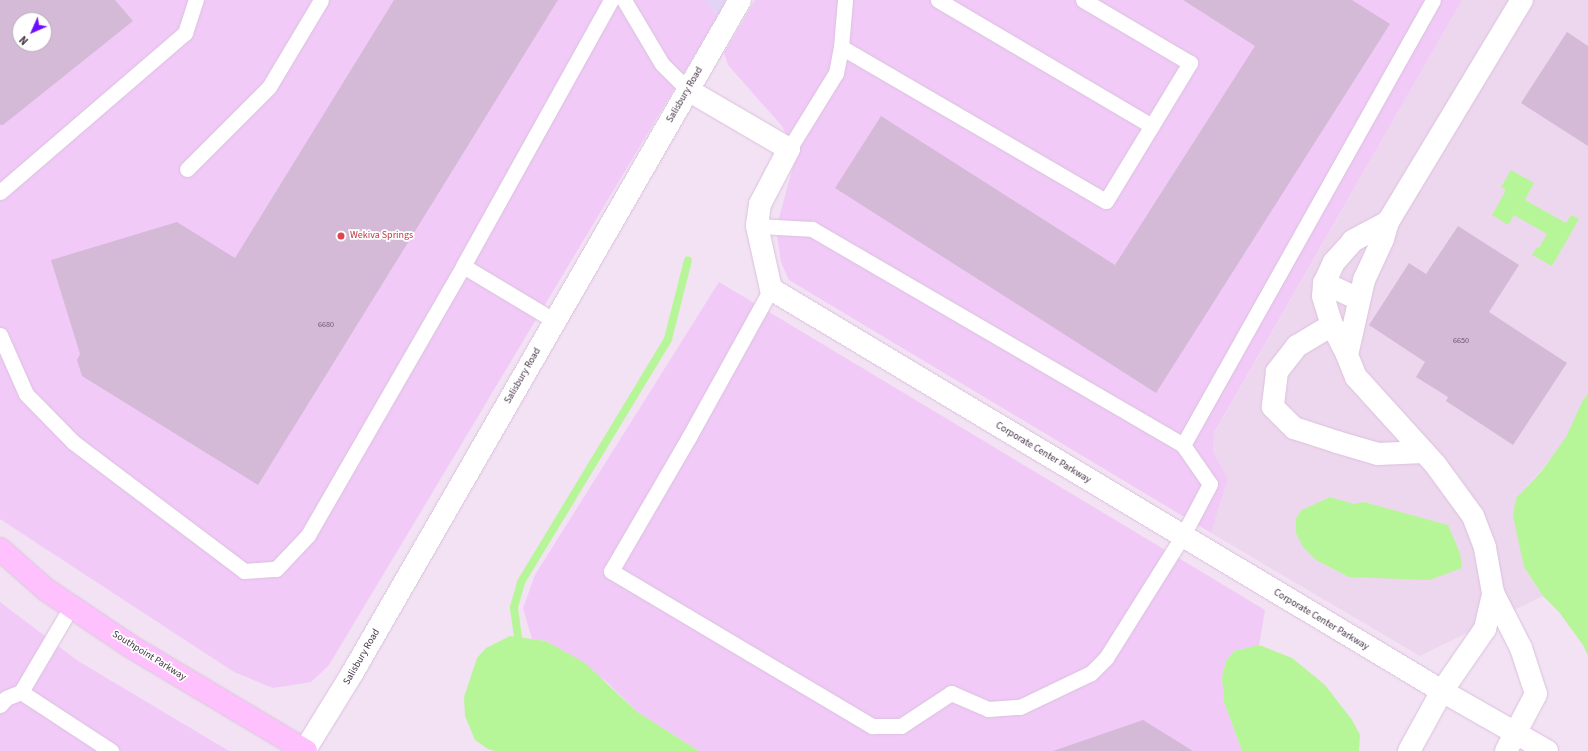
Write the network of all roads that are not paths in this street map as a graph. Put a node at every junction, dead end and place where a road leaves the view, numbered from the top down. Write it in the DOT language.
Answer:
graph roads {
  1 [pos="196,0"];
  2 [pos="321,0"];
  3 [pos="611,0"];
  4 [pos="624,0"];
  5 [pos="740,0"];
  6 [pos="845,0"];
  7 [pos="938,0"];
  8 [pos="1083,0"];
  9 [pos="1433,0"];
  10 [pos="1522,0"];
  11 [pos="841,47"];
  12 [pos="688,90"];
  13 [pos="1152,126"];
  14 [pos="789,149"];
  15 [pos="188,168"];
  16 [pos="0,192"];
  17 [pos="1388,222"];
  18 [pos="757,226"];
  19 [pos="463,266"];
  20 [pos="1324,283"];
  21 [pos="770,289"];
  22 [pos="1359,299"];
  23 [pos="555,321"];
  24 [pos="1332,325"];
  25 [pos="0,335"];
  26 [pos="1347,354"];
  27 [pos="1183,446"];
  28 [pos="1424,452"];
  29 [pos="1182,537"];
  30 [pos="0,549"];
  31 [pos="1493,593"];
  32 [pos="71,607"];
  33 [pos="1442,691"];
  34 [pos="21,692"];
  35 [pos="0,706"];
  36 [pos="1511,742"];
  37 [pos="111,751"];
  38 [pos="306,751"];
  39 [pos="1410,751"];
  40 [pos="1547,751"];
  1 -- 16 [label="lane"];
  2 -- 15 [label="lane"];
  3 -- 19 [label="lane"];
  4 -- 12 [label="lane"];
  5 -- 12 [label="street, Salisbury Road"];
  6 -- 11 [label="lane"];
  7 -- 13 [label="lane"];
  8 -- 13 [label="lane"];
  9 -- 27 [label="lane"];
  10 -- 17 [label="street"];
  11 -- 13 [label="lane"];
  11 -- 14 [label="lane"];
  12 -- 14 [label="street"];
  12 -- 23 [label="street, Salisbury Road"];
  14 -- 18 [label="street"];
  17 -- 20 [label="street"];
  17 -- 22 [label="street"];
  18 -- 21 [label="street"];
  18 -- 27 [label="lane"];
  19 -- 23 [label="lane"];
  19 -- 25 [label="lane"];
  20 -- 22 [label="street"];
  20 -- 24 [label="street"];
  21 -- 29 [label="street, Corporate Center Parkway"];
  21 -- 29 [label="lane"];
  22 -- 26 [label="street"];
  23 -- 38 [label="street, Salisbury Road"];
  24 -- 26 [label="street"];
  24 -- 28 [label="street"];
  26 -- 28 [label="street"];
  27 -- 29 [label="lane"];
  28 -- 31 [label="street"];
  29 -- 33 [label="street, Corporate Center Parkway"];
  30 -- 32 [label="main road, Southpoint Parkway"];
  31 -- 33 [label="street"];
  31 -- 36 [label="street"];
  32 -- 34 [label="lane"];
  32 -- 38 [label="main road, Southpoint Parkway"];
  33 -- 36 [label="street, Corporate Center Parkway"];
  33 -- 39 [label="street"];
  34 -- 35 [label="lane"];
  34 -- 37 [label="lane"];
  36 -- 40 [label="street, Corporate Center Parkway"];
}
